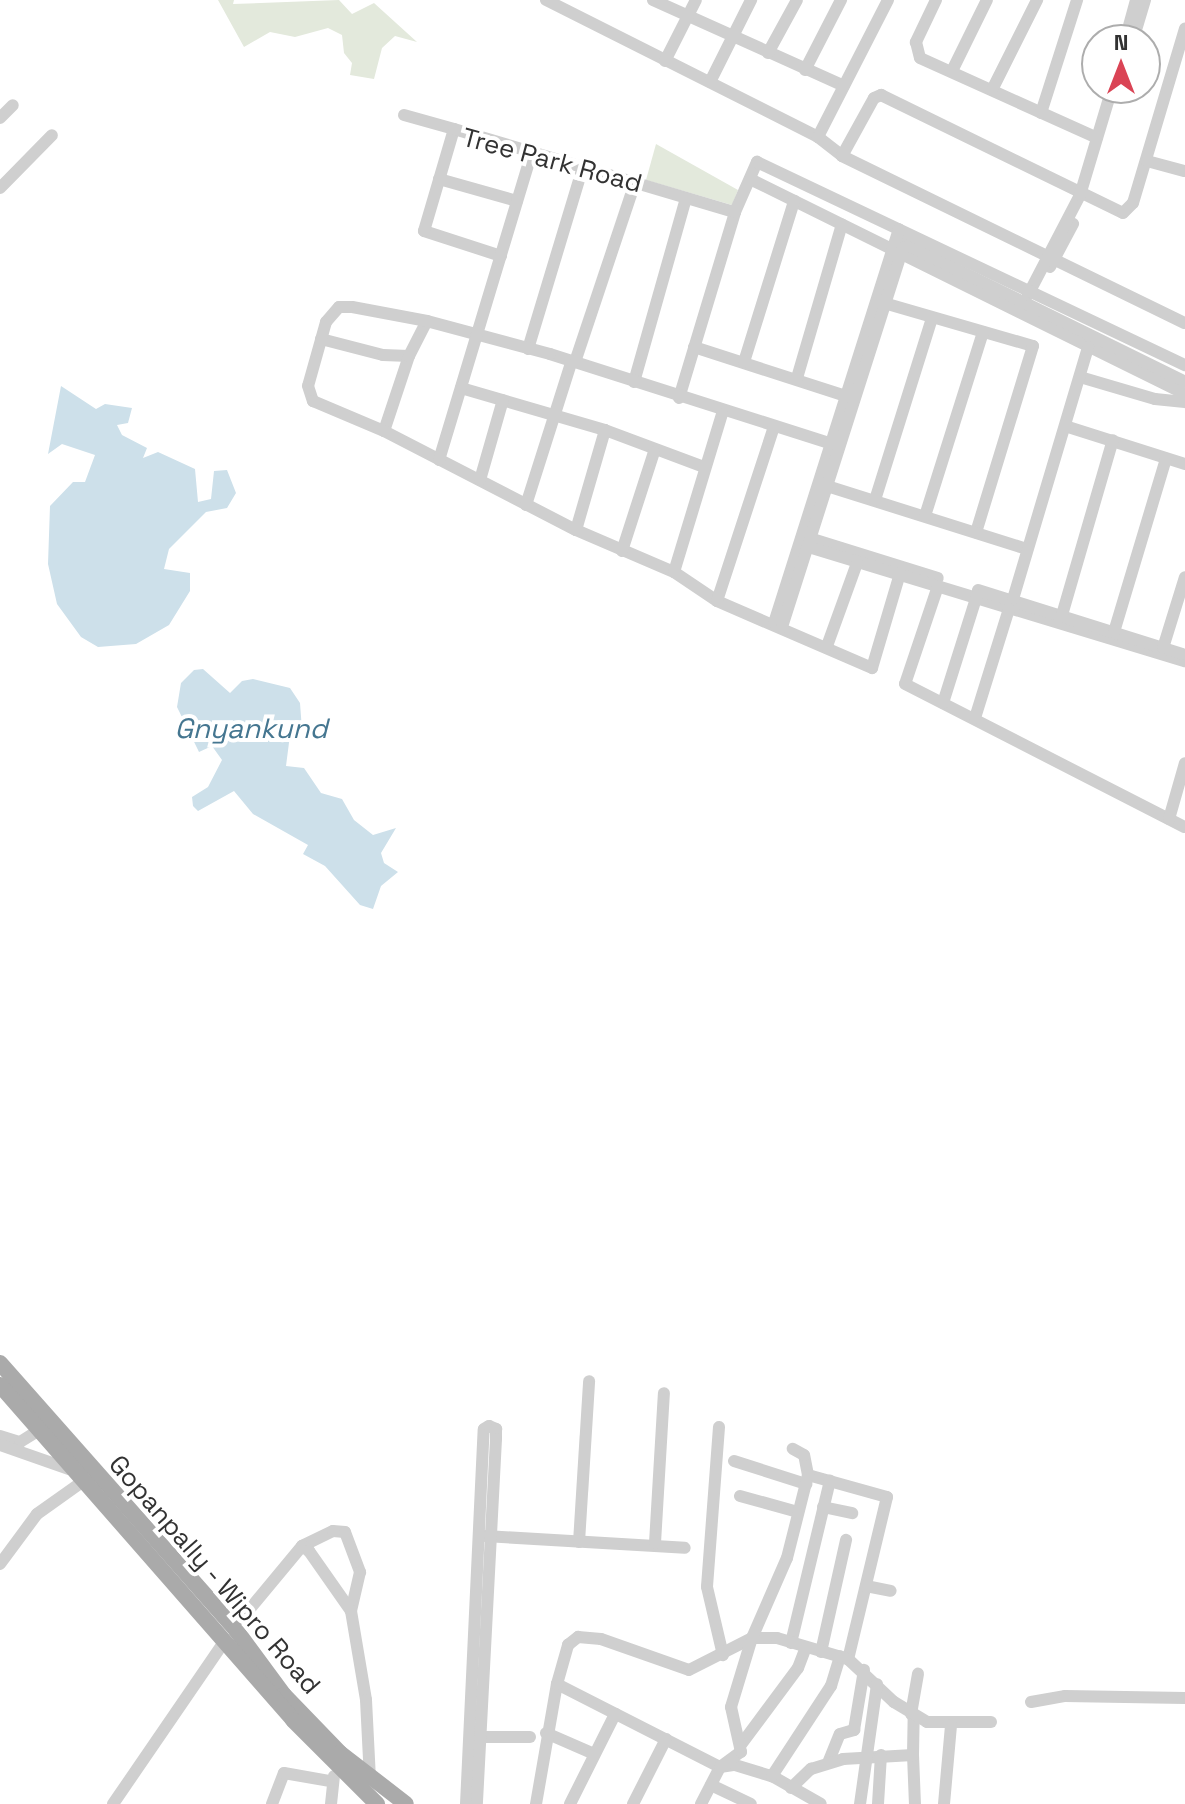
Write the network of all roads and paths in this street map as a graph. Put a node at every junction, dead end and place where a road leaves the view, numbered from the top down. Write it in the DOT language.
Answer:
graph roads {
  1 [pos="546,0"];
  2 [pos="655,0"];
  3 [pos="696,0"];
  4 [pos="751,0"];
  5 [pos="797,0"];
  6 [pos="841,0"];
  7 [pos="888,0"];
  8 [pos="936,0"];
  9 [pos="987,0"];
  10 [pos="1037,0"];
  11 [pos="1077,0"];
  12 [pos="1136,0"];
  13 [pos="1145,0"];
  14 [pos="561,4"];
  15 [pos="687,16"];
  16 [pos="1129,24"];
  17 [pos="1138,24"];
  18 [pos="1185,29"];
  19 [pos="731,37"];
  20 [pos="768,53"];
  21 [pos="665,61"];
  22 [pos="805,70"];
  23 [pos="952,71"];
  24 [pos="710,82"];
  25 [pos="844,86"];
  26 [pos="992,90"];
  27 [pos="1107,104"];
  28 [pos="1114,104"];
  29 [pos="13,105"];
  30 [pos="1041,113"];
  31 [pos="404,115"];
  32 [pos="0,118"];
  33 [pos="454,129"];
  34 [pos="52,135"];
  35 [pos="818,137"];
  36 [pos="1097,138"];
  37 [pos="532,152"];
  38 [pos="842,156"];
  39 [pos="1147,161"];
  40 [pos="583,167"];
  41 [pos="1185,171"];
  42 [pos="439,179"];
  43 [pos="750,179"];
  44 [pos="635,183"];
  45 [pos="0,188"];
  46 [pos="1082,196"];
  47 [pos="686,198"];
  48 [pos="517,201"];
  49 [pos="794,201"];
  50 [pos="735,212"];
  51 [pos="842,224"];
  52 [pos="900,241"];
  53 [pos="501,256"];
  54 [pos="1052,261"];
  55 [pos="1025,300"];
  56 [pos="884,303"];
  57 [pos="932,318"];
  58 [pos="427,321"];
  59 [pos="1042,323"];
  60 [pos="1185,323"];
  61 [pos="983,332"];
  62 [pos="477,335"];
  63 [pos="321,339"];
  64 [pos="1033,346"];
  65 [pos="694,347"];
  66 [pos="1088,347"];
  67 [pos="528,349"];
  68 [pos="409,356"];
  69 [pos="744,362"];
  70 [pos="573,364"];
  71 [pos="1185,365"];
  72 [pos="1080,377"];
  73 [pos="797,378"];
  74 [pos="634,382"];
  75 [pos="1185,382"];
  76 [pos="461,388"];
  77 [pos="1185,394"];
  78 [pos="679,397"];
  79 [pos="850,397"];
  80 [pos="503,400"];
  81 [pos="1185,402"];
  82 [pos="722,414"];
  83 [pos="554,416"];
  84 [pos="1065,426"];
  85 [pos="605,430"];
  86 [pos="773,430"];
  87 [pos="384,431"];
  88 [pos="1113,440"];
  89 [pos="830,448"];
  90 [pos="654,452"];
  91 [pos="1166,459"];
  92 [pos="439,460"];
  93 [pos="1185,464"];
  94 [pos="704,467"];
  95 [pos="480,480"];
  96 [pos="827,486"];
  97 [pos="875,500"];
  98 [pos="526,505"];
  99 [pos="925,516"];
  100 [pos="576,530"];
  101 [pos="976,533"];
  102 [pos="805,541"];
  103 [pos="1027,549"];
  104 [pos="622,551"];
  105 [pos="857,563"];
  106 [pos="674,572"];
  107 [pos="899,577"];
  108 [pos="1184,585"];
  109 [pos="938,586"];
  110 [pos="977,595"];
  111 [pos="994,600"];
  112 [pos="717,601"];
  113 [pos="1011,604"];
  114 [pos="1062,615"];
  115 [pos="778,625"];
  116 [pos="1114,632"];
  117 [pos="827,646"];
  118 [pos="1163,648"];
  119 [pos="1185,658"];
  120 [pos="943,703"];
  121 [pos="975,718"];
  122 [pos="1185,763"];
  123 [pos="1169,819"];
  124 [pos="1185,827"];
  125 [pos="0,1363"];
  126 [pos="589,1381"];
  127 [pos="0,1385"];
  128 [pos="664,1393"];
  129 [pos="719,1427"];
  130 [pos="39,1430"];
  131 [pos="0,1436"];
  132 [pos="0,1445"];
  133 [pos="793,1449"];
  134 [pos="734,1461"];
  135 [pos="69,1469"];
  136 [pos="807,1480"];
  137 [pos="830,1481"];
  138 [pos="82,1482"];
  139 [pos="740,1496"];
  140 [pos="823,1507"];
  141 [pos="798,1512"];
  142 [pos="852,1513"];
  143 [pos="486,1536"];
  144 [pos="846,1540"];
  145 [pos="579,1542"];
  146 [pos="655,1543"];
  147 [pos="302,1546"];
  148 [pos="685,1548"];
  149 [pos="0,1564"];
  150 [pos="866,1586"];
  151 [pos="891,1591"];
  152 [pos="351,1611"];
  153 [pos="229,1635"];
  154 [pos="752,1638"];
  155 [pos="791,1643"];
  156 [pos="806,1647"];
  157 [pos="821,1652"];
  158 [pos="723,1655"];
  159 [pos="844,1658"];
  160 [pos="864,1670"];
  161 [pos="918,1674"];
  162 [pos="557,1684"];
  163 [pos="877,1684"];
  164 [pos="1185,1698"];
  165 [pos="1031,1702"];
  166 [pos="615,1714"];
  167 [pos="913,1715"];
  168 [pos="991,1722"];
  169 [pos="951,1725"];
  170 [pos="546,1733"];
  171 [pos="482,1734"];
  172 [pos="530,1737"];
  173 [pos="666,1739"];
  174 [pos="470,1741"];
  175 [pos="740,1746"];
  176 [pos="594,1754"];
  177 [pos="881,1755"];
  178 [pos="913,1755"];
  179 [pos="866,1756"];
  180 [pos="828,1763"];
  181 [pos="720,1767"];
  182 [pos="334,1776"];
  183 [pos="772,1776"];
  184 [pos="370,1778"];
  185 [pos="711,1785"];
  186 [pos="791,1788"];
  187 [pos="113,1804"];
  188 [pos="272,1804"];
  189 [pos="331,1804"];
  190 [pos="377,1804"];
  191 [pos="406,1804"];
  192 [pos="466,1804"];
  193 [pos="477,1804"];
  194 [pos="536,1804"];
  195 [pos="570,1804"];
  196 [pos="633,1804"];
  197 [pos="701,1804"];
  198 [pos="751,1804"];
  199 [pos="821,1804"];
  200 [pos="860,1804"];
  201 [pos="878,1804"];
  202 [pos="915,1804"];
  203 [pos="944,1804"];
  1 -- 14 [label="street"];
  2 -- 15 [label="street"];
  3 -- 15 [label="street"];
  4 -- 19 [label="street"];
  5 -- 20 [label="street"];
  6 -- 22 [label="street"];
  7 -- 25 [label="street"];
  8 -- 23 [label="street"];
  9 -- 23 [label="street"];
  10 -- 26 [label="street"];
  11 -- 30 [label="street"];
  12 -- 16 [label="street"];
  13 -- 17 [label="street"];
  14 -- 21 [label="street"];
  15 -- 19 [label="street"];
  15 -- 21 [label="street"];
  18 -- 39 [label="street"];
  19 -- 20 [label="street"];
  19 -- 24 [label="street"];
  20 -- 22 [label="street"];
  21 -- 24 [label="street"];
  22 -- 25 [label="street"];
  23 -- 26 [label="street"];
  24 -- 35 [label="street"];
  25 -- 35 [label="street"];
  26 -- 30 [label="street"];
  27 -- 36 [label="street"];
  28 -- 46 [label="street"];
  29 -- 32 [label="street"];
  30 -- 36 [label="street"];
  31 -- 33 [label="street"];
  33 -- 37 [label="street, Tree Park Road"];
  33 -- 42 [label="street, Tree Park Road"];
  34 -- 45 [label="street"];
  35 -- 38 [label="street"];
  36 -- 46 [label="street"];
  37 -- 40 [label="street, Tree Park Road"];
  37 -- 48 [label="street"];
  38 -- 46 [label="street"];
  38 -- 54 [label="street"];
  39 -- 41 [label="street"];
  39 -- 46 [label="street"];
  40 -- 44 [label="street, Tree Park Road"];
  40 -- 67 [label="street"];
  42 -- 48 [label="street"];
  42 -- 53 [label="street, Tree Park Road"];
  43 -- 49 [label="street"];
  43 -- 50 [label="street"];
  43 -- 52 [label="street"];
  44 -- 47 [label="street, Tree Park Road"];
  44 -- 70 [label="street"];
  46 -- 54 [label="street"];
  47 -- 50 [label="street, Tree Park Road"];
  47 -- 74 [label="street"];
  48 -- 53 [label="street"];
  49 -- 51 [label="street"];
  49 -- 69 [label="street"];
  50 -- 65 [label="street"];
  51 -- 52 [label="street"];
  51 -- 73 [label="street"];
  52 -- 55 [label="street"];
  52 -- 55 [label="street"];
  52 -- 56 [label="street"];
  52 -- 79 [label="street"];
  53 -- 62 [label="street"];
  54 -- 55 [label="street"];
  54 -- 60 [label="street"];
  55 -- 59 [label="street"];
  55 -- 71 [label="street"];
  55 -- 75 [label="street"];
  56 -- 57 [label="street"];
  56 -- 79 [label="street"];
  57 -- 61 [label="street"];
  57 -- 97 [label="street"];
  58 -- 62 [label="street"];
  58 -- 63 [label="street"];
  58 -- 68 [label="street"];
  59 -- 64 [label="street"];
  59 -- 66 [label="street"];
  61 -- 64 [label="street"];
  61 -- 99 [label="street"];
  62 -- 67 [label="street"];
  62 -- 76 [label="street"];
  63 -- 68 [label="street"];
  63 -- 87 [label="street"];
  64 -- 101 [label="street"];
  65 -- 69 [label="street"];
  65 -- 78 [label="street"];
  66 -- 72 [label="street"];
  66 -- 77 [label="street"];
  67 -- 70 [label="street"];
  68 -- 87 [label="street"];
  69 -- 73 [label="street"];
  70 -- 74 [label="street"];
  70 -- 78 [label="street"];
  70 -- 83 [label="street"];
  72 -- 81 [label="street"];
  72 -- 84 [label="street"];
  73 -- 79 [label="street"];
  74 -- 78 [label="street"];
  76 -- 80 [label="street"];
  76 -- 92 [label="street"];
  78 -- 82 [label="street"];
  78 -- 89 [label="street"];
  79 -- 89 [label="street"];
  80 -- 83 [label="street"];
  80 -- 95 [label="street"];
  82 -- 86 [label="street"];
  82 -- 94 [label="street"];
  83 -- 85 [label="street"];
  83 -- 98 [label="street"];
  84 -- 88 [label="street"];
  84 -- 103 [label="street"];
  85 -- 90 [label="street"];
  85 -- 100 [label="street"];
  86 -- 89 [label="street"];
  86 -- 112 [label="street"];
  87 -- 92 [label="street"];
  88 -- 91 [label="street"];
  88 -- 114 [label="street"];
  89 -- 96 [label="street"];
  89 -- 102 [label="street"];
  90 -- 94 [label="street"];
  90 -- 104 [label="street"];
  91 -- 93 [label="street"];
  91 -- 116 [label="street"];
  92 -- 95 [label="street"];
  94 -- 106 [label="street"];
  95 -- 98 [label="street"];
  96 -- 97 [label="street"];
  96 -- 102 [label="street"];
  97 -- 99 [label="street"];
  98 -- 100 [label="street"];
  99 -- 101 [label="street"];
  100 -- 104 [label="street"];
  101 -- 103 [label="street"];
  102 -- 105 [label="street"];
  102 -- 111 [label="street"];
  102 -- 115 [label="street"];
  103 -- 113 [label="street"];
  104 -- 106 [label="street"];
  105 -- 107 [label="street"];
  105 -- 117 [label="street"];
  106 -- 112 [label="street"];
  107 -- 109 [label="street"];
  107 -- 117 [label="street"];
  108 -- 118 [label="street"];
  109 -- 110 [label="street"];
  109 -- 120 [label="street"];
  110 -- 111 [label="street"];
  110 -- 120 [label="street"];
  111 -- 113 [label="street"];
  112 -- 115 [label="street"];
  113 -- 114 [label="street"];
  113 -- 119 [label="street"];
  113 -- 121 [label="street"];
  114 -- 116 [label="street"];
  115 -- 117 [label="street"];
  116 -- 118 [label="street"];
  118 -- 119 [label="street"];
  120 -- 121 [label="street"];
  121 -- 123 [label="street"];
  122 -- 123 [label="street"];
  123 -- 124 [label="street"];
  125 -- 153 [label="main road, Gopanpally - Wipro Road"];
  126 -- 145 [label="street"];
  127 -- 130 [label="main road, Gopanpally - Wipro Road"];
  128 -- 146 [label="street"];
  129 -- 158 [label="street"];
  130 -- 131 [label="street"];
  130 -- 135 [label="main road, Gopanpally - Wipro Road"];
  132 -- 135 [label="street"];
  133 -- 136 [label="street"];
  134 -- 136 [label="street"];
  135 -- 138 [label="main road, Gopanpally - Wipro Road"];
  136 -- 137 [label="street"];
  136 -- 141 [label="street"];
  137 -- 140 [label="street"];
  137 -- 150 [label="street"];
  138 -- 149 [label="street"];
  138 -- 153 [label="main road, Gopanpally - Wipro Road"];
  139 -- 141 [label="street"];
  140 -- 142 [label="street"];
  140 -- 155 [label="street"];
  141 -- 154 [label="street"];
  143 -- 143 [label="street"];
  143 -- 145 [label="street"];
  143 -- 171 [label="street"];
  143 -- 174 [label="street"];
  144 -- 157 [label="street"];
  145 -- 146 [label="street"];
  146 -- 148 [label="street"];
  147 -- 152 [label="street"];
  147 -- 152 [label="street"];
  147 -- 153 [label="street"];
  150 -- 151 [label="street"];
  150 -- 159 [label="street"];
  152 -- 184 [label="street"];
  153 -- 182 [label="main road, Gopanpally - Wipro Road"];
  153 -- 184 [label="main road, Gopanpally - Wipro Road"];
  153 -- 187 [label="street"];
  154 -- 155 [label="street"];
  154 -- 158 [label="street"];
  154 -- 175 [label="street"];
  155 -- 156 [label="street"];
  156 -- 157 [label="street"];
  156 -- 175 [label="street"];
  157 -- 159 [label="street"];
  158 -- 162 [label="street"];
  159 -- 160 [label="street"];
  159 -- 183 [label="street"];
  160 -- 163 [label="street"];
  160 -- 180 [label="street"];
  161 -- 167 [label="street"];
  162 -- 166 [label="street"];
  162 -- 170 [label="street"];
  163 -- 167 [label="street"];
  163 -- 179 [label="street"];
  164 -- 165 [label="street"];
  166 -- 173 [label="street"];
  166 -- 176 [label="street"];
  167 -- 169 [label="street"];
  167 -- 178 [label="street"];
  168 -- 169 [label="street"];
  169 -- 203 [label="street"];
  170 -- 176 [label="street"];
  170 -- 194 [label="street"];
  171 -- 172 [label="street"];
  171 -- 174 [label="street"];
  171 -- 193 [label="street"];
  173 -- 181 [label="street"];
  173 -- 196 [label="street"];
  174 -- 192 [label="street"];
  175 -- 181 [label="street"];
  176 -- 195 [label="street"];
  177 -- 178 [label="street"];
  177 -- 179 [label="street"];
  177 -- 201 [label="street"];
  178 -- 202 [label="street"];
  179 -- 180 [label="street"];
  179 -- 200 [label="street"];
  180 -- 186 [label="street"];
  181 -- 183 [label="street"];
  181 -- 185 [label="street"];
  182 -- 188 [label="street"];
  182 -- 189 [label="street"];
  182 -- 190 [label="main road, Gopanpally - Wipro Road"];
  183 -- 186 [label="street"];
  184 -- 191 [label="main road, Gopanpally - Wipro Road"];
  185 -- 197 [label="street"];
  185 -- 198 [label="street"];
  186 -- 199 [label="street"];
}
